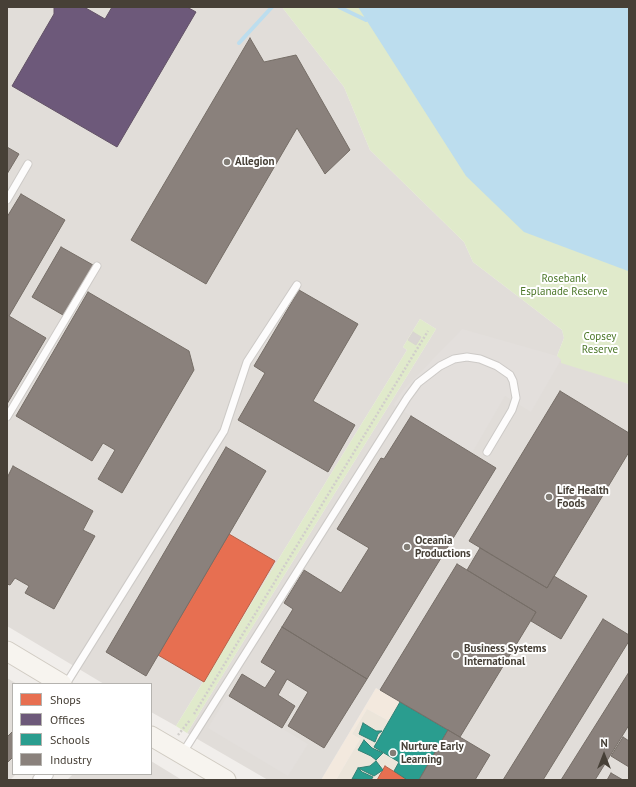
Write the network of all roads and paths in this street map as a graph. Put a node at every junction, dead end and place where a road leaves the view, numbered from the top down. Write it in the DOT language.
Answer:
graph roads {
  1 [pos="28,164"];
  2 [pos="7,200"];
  3 [pos="97,266"];
  4 [pos="297,285"];
  5 [pos="428,331"];
  6 [pos="7,417"];
  7 [pos="487,452"];
  8 [pos="7,652"];
  9 [pos="60,683"];
  10 [pos="67,683"];
  11 [pos="152,737"];
  12 [pos="175,750"];
  13 [pos="226,780"];
  1 -- 2 [label="lane"];
  3 -- 6 [label="lane"];
  4 -- 10 [label="lane"];
  5 -- 12 [label="path"];
  7 -- 12 [label="lane"];
  8 -- 9 [label="main road"];
  11 -- 12 [label="main road"];
  12 -- 13 [label="main road"];
}
